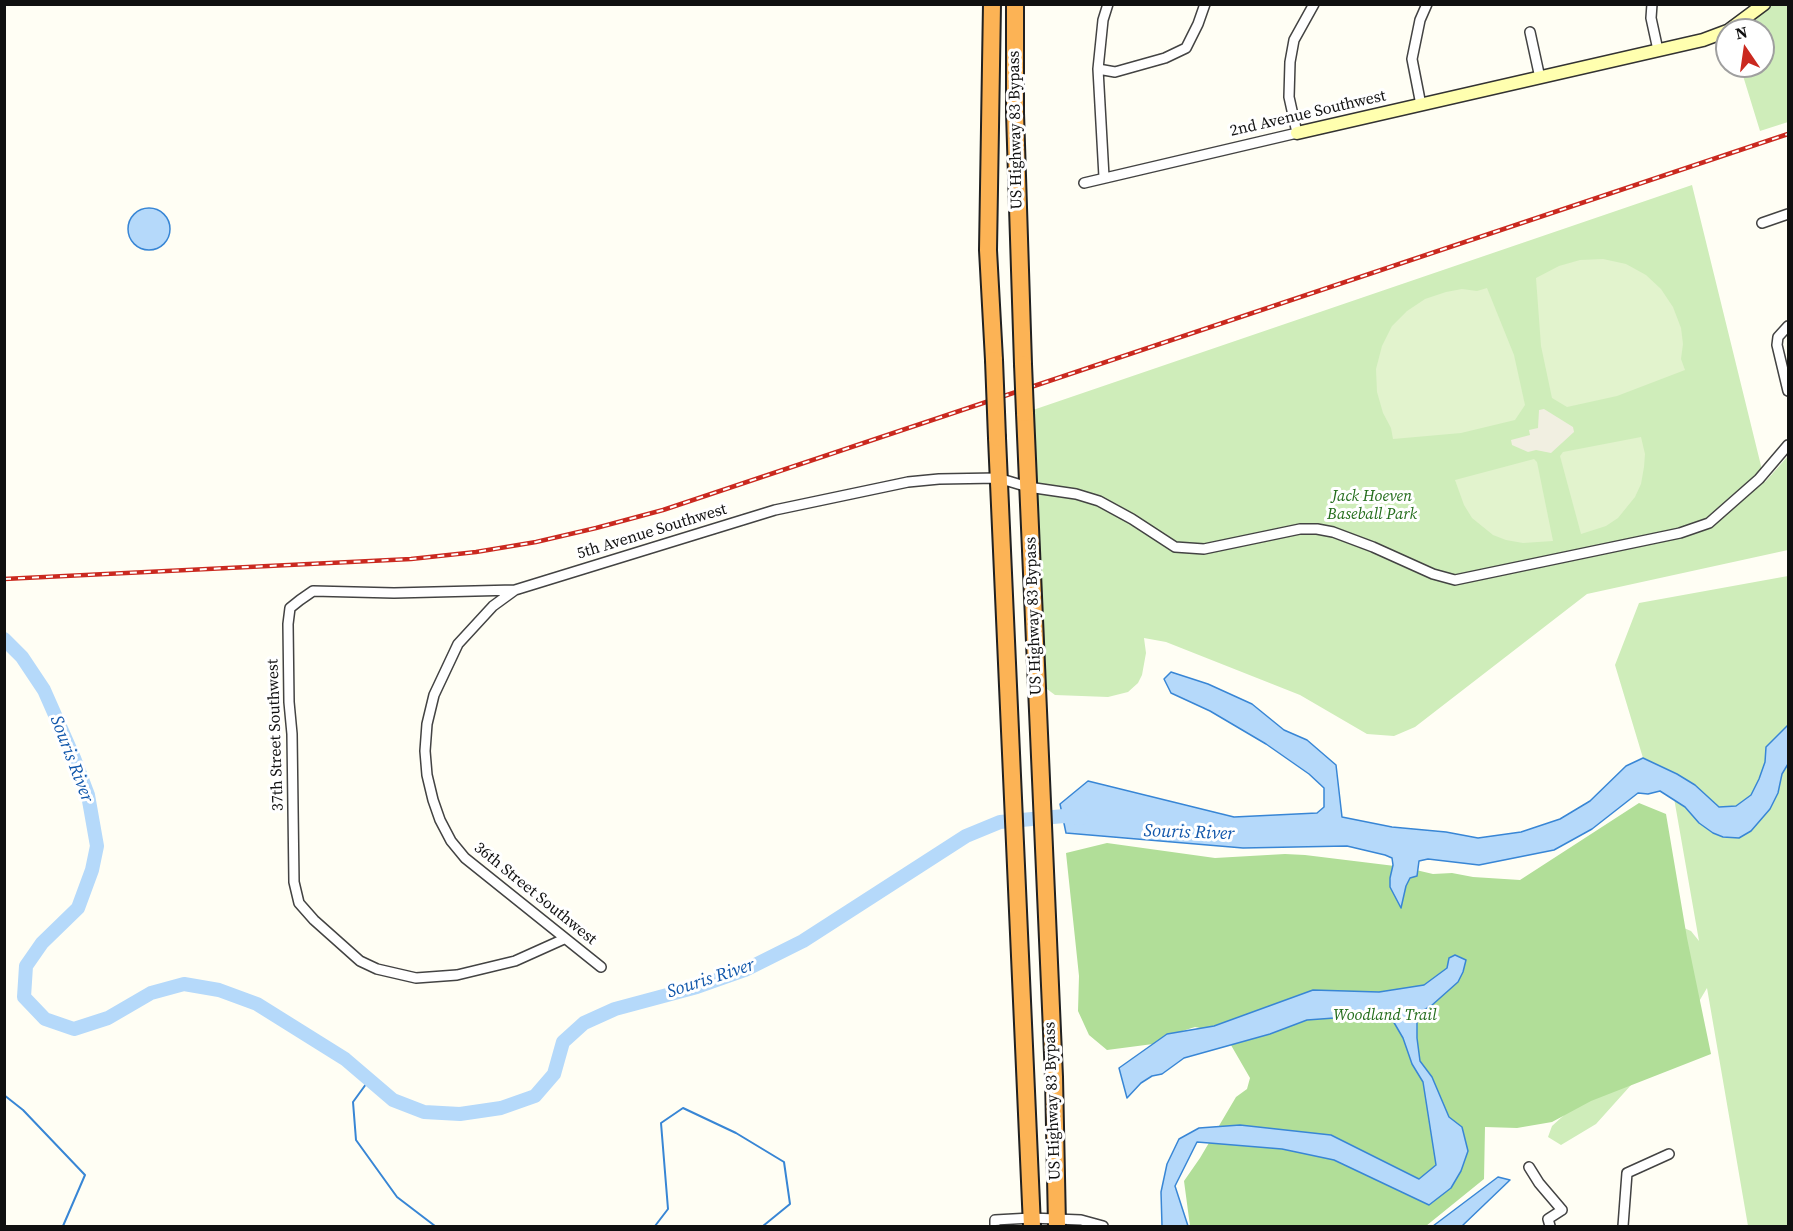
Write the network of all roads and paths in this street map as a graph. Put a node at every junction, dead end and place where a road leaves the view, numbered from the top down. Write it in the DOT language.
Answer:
graph roads {
  1 [pos="992,4"];
  2 [pos="1015,4"];
  3 [pos="1108,4"];
  4 [pos="1205,4"];
  5 [pos="1314,4"];
  6 [pos="1427,4"];
  7 [pos="1652,4"];
  8 [pos="1764,4"];
  9 [pos="1745,18"];
  10 [pos="1530,32"];
  11 [pos="1715,35"];
  12 [pos="1658,50"];
  13 [pos="1098,69"];
  14 [pos="1540,78"];
  15 [pos="1421,105"];
  16 [pos="1297,133"];
  17 [pos="1104,177"];
  18 [pos="1084,183"];
  19 [pos="1788,214"];
  20 [pos="1762,223"];
  21 [pos="1788,326"];
  22 [pos="1788,391"];
  23 [pos="1788,445"];
  24 [pos="998,478"];
  25 [pos="1028,488"];
  26 [pos="313,591"];
  27 [pos="515,591"];
  28 [pos="564,939"];
  29 [pos="602,967"];
  30 [pos="1668,1154"];
  31 [pos="1529,1167"];
  32 [pos="1031,1222"];
  33 [pos="1057,1222"];
  34 [pos="995,1223"];
  35 [pos="1103,1227"];
  36 [pos="1550,1227"];
  37 [pos="1623,1227"];
  1 -- 24 [label="highway, US Highway 83 Bypass, bridge"];
  2 -- 25 [label="highway, US Highway 83 Bypass, bridge"];
  3 -- 13 [label="street"];
  4 -- 13 [label="street"];
  5 -- 16 [label="street"];
  6 -- 15 [label="street"];
  7 -- 12 [label="street"];
  8 -- 9 [label="street, 2nd Avenue Southwest"];
  10 -- 14 [label="street"];
  11 -- 12 [label="street, 2nd Avenue Southwest"];
  12 -- 14 [label="street, 2nd Avenue Southwest"];
  13 -- 17 [label="street"];
  14 -- 15 [label="street, 2nd Avenue Southwest"];
  15 -- 16 [label="street, 2nd Avenue Southwest"];
  16 -- 17 [label="street, 2nd Avenue Southwest"];
  17 -- 18 [label="street, 2nd Avenue Southwest"];
  19 -- 20 [label="street"];
  21 -- 22 [label="street"];
  23 -- 25 [label="street, 5th Avenue Southwest"];
  24 -- 25 [label="street, 5th Avenue Southwest"];
  24 -- 27 [label="street, 5th Avenue Southwest"];
  24 -- 32 [label="highway, US Highway 83 Bypass"];
  25 -- 33 [label="highway, US Highway 83 Bypass"];
  26 -- 27 [label="street, 5th Avenue Southwest"];
  26 -- 28 [label="street, 37th Street Southwest"];
  27 -- 28 [label="street, 36th Street Southwest"];
  28 -- 29 [label="street, 36th Street Southwest"];
  30 -- 37 [label="street"];
  31 -- 36 [label="street"];
  32 -- 33 [label="street"];
  32 -- 34 [label="street"];
  33 -- 35 [label="street"];
}
